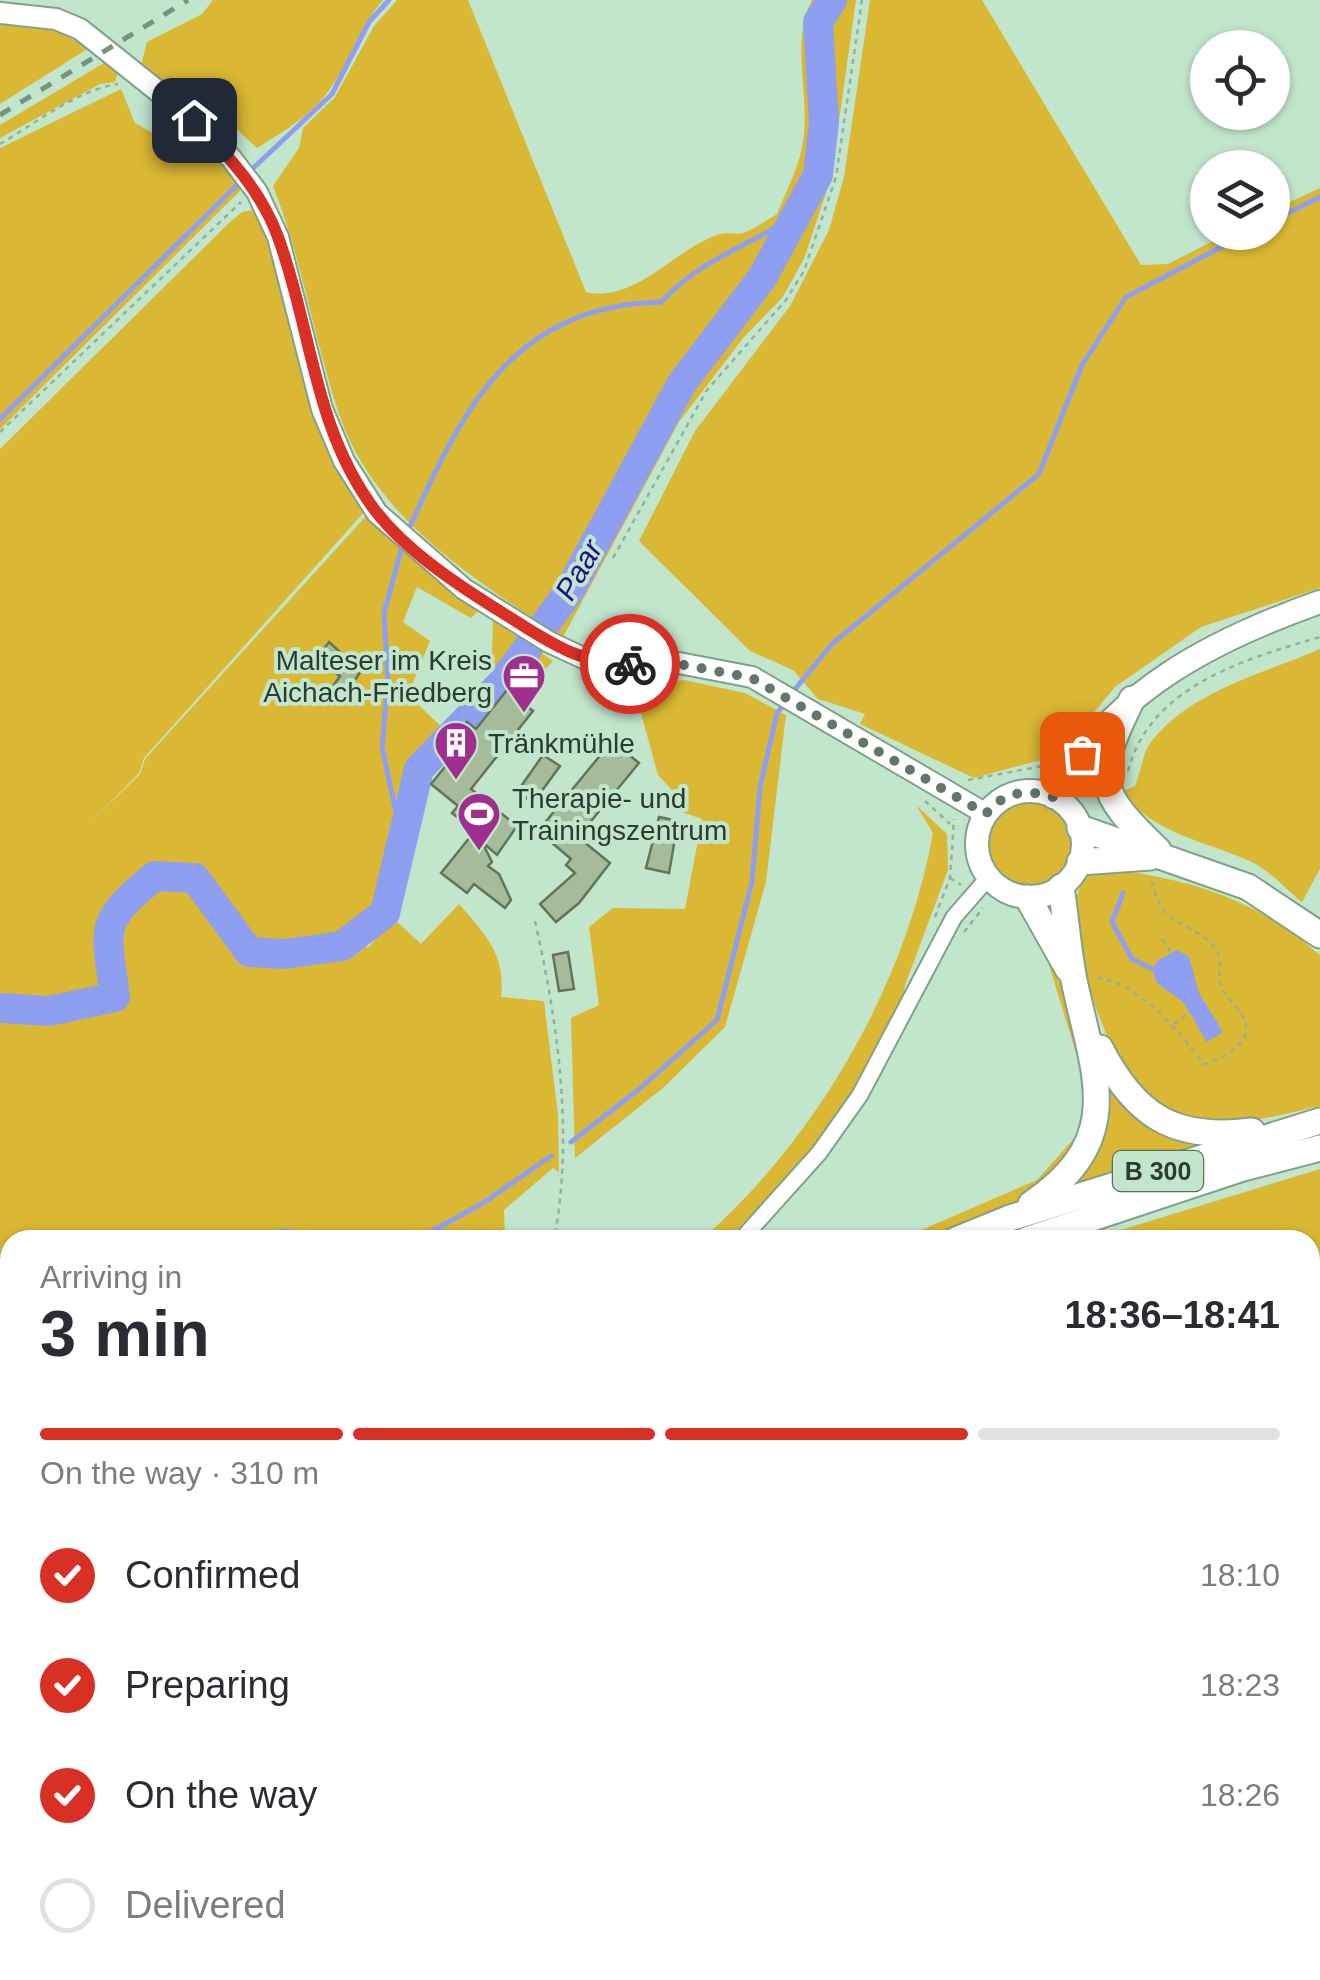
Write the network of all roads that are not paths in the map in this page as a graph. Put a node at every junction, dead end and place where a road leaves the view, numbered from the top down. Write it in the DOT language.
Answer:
graph roads {
  1 [pos="0,13"];
  2 [pos="1320,602"];
  3 [pos="1132,698"];
  4 [pos="1053,797"];
  5 [pos="986,814"];
  6 [pos="1080,828"];
  7 [pos="1165,856"];
  8 [pos="1080,862"];
  9 [pos="988,878"];
  10 [pos="1062,887"];
  11 [pos="1028,898"];
  12 [pos="1320,935"];
  13 [pos="1075,982"];
  14 [pos="1088,1023"];
  15 [pos="1313,1123"];
  16 [pos="1320,1148"];
  17 [pos="1107,1210"];
  18 [pos="1010,1218"];
  19 [pos="750,1230"];
  20 [pos="981,1230"];
  21 [pos="1053,1230"];
  22 [pos="1076,1230"];
  1 -- 5 [label="street"];
  2 -- 3 [label="main road"];
  3 -- 4 [label="main road"];
  3 -- 7 [label="highway"];
  4 -- 5 [label="main road"];
  4 -- 6 [label="main road"];
  5 -- 9 [label="main road"];
  6 -- 7 [label="highway"];
  6 -- 8 [label="main road"];
  7 -- 8 [label="highway"];
  7 -- 12 [label="highway"];
  8 -- 10 [label="main road"];
  9 -- 11 [label="main road"];
  9 -- 19 [label="street"];
  10 -- 11 [label="main road"];
  10 -- 13 [label="highway"];
  11 -- 13 [label="highway"];
  13 -- 14 [label="highway"];
  14 -- 15 [label="highway"];
  14 -- 18 [label="highway"];
  15 -- 18 [label="highway, B 300"];
  16 -- 17 [label="highway, B 300"];
  17 -- 21 [label="highway, B 300"];
  17 -- 22 [label="highway"];
  18 -- 20 [label="highway, B 300"];
}
